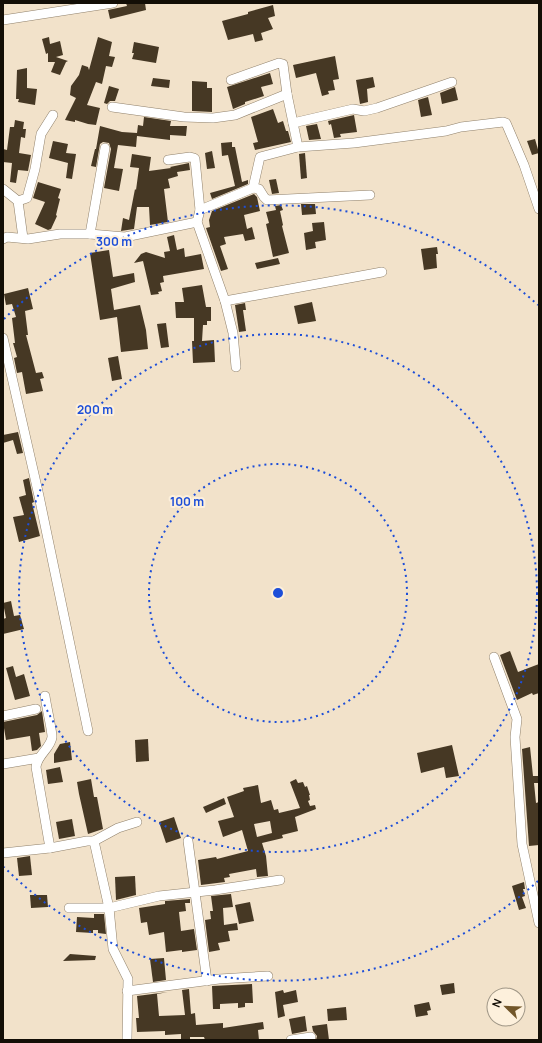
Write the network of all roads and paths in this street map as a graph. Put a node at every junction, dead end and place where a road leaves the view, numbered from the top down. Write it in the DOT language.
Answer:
graph roads {
  1 [pos="112,3"];
  2 [pos="3,20"];
  3 [pos="231,80"];
  4 [pos="452,82"];
  5 [pos="287,94"];
  6 [pos="112,107"];
  7 [pos="54,115"];
  8 [pos="293,123"];
  9 [pos="298,147"];
  10 [pos="105,148"];
  11 [pos="168,160"];
  12 [pos="253,188"];
  13 [pos="3,190"];
  14 [pos="370,195"];
  15 [pos="18,201"];
  16 [pos="539,209"];
  17 [pos="200,210"];
  18 [pos="197,222"];
  19 [pos="90,234"];
  20 [pos="23,238"];
  21 [pos="3,239"];
  22 [pos="382,272"];
  23 [pos="225,301"];
  24 [pos="3,338"];
  25 [pos="236,367"];
  26 [pos="494,657"];
  27 [pos="45,696"];
  28 [pos="36,708"];
  29 [pos="3,716"];
  30 [pos="88,731"];
  31 [pos="39,758"];
  32 [pos="3,764"];
  33 [pos="137,822"];
  34 [pos="94,841"];
  35 [pos="188,841"];
  36 [pos="50,848"];
  37 [pos="3,853"];
  38 [pos="280,880"];
  39 [pos="195,892"];
  40 [pos="69,908"];
  41 [pos="109,908"];
  42 [pos="539,924"];
  43 [pos="268,976"];
  44 [pos="207,981"];
  45 [pos="127,991"];
  46 [pos="311,1037"];
  47 [pos="127,1040"];
  48 [pos="291,1040"];
  1 -- 2 [label="street"];
  3 -- 5 [label="street"];
  4 -- 8 [label="street"];
  5 -- 6 [label="street"];
  5 -- 8 [label="street"];
  7 -- 15 [label="street"];
  8 -- 9 [label="street"];
  9 -- 12 [label="street"];
  9 -- 16 [label="street"];
  10 -- 19 [label="street"];
  11 -- 17 [label="street"];
  12 -- 14 [label="street"];
  12 -- 17 [label="street"];
  13 -- 15 [label="street"];
  15 -- 20 [label="street"];
  17 -- 18 [label="street"];
  18 -- 19 [label="street"];
  18 -- 23 [label="street"];
  19 -- 20 [label="street"];
  20 -- 21 [label="street"];
  22 -- 23 [label="street"];
  23 -- 25 [label="street"];
  24 -- 30 [label="street"];
  26 -- 42 [label="street"];
  27 -- 31 [label="street"];
  28 -- 29 [label="street"];
  31 -- 32 [label="street"];
  31 -- 36 [label="street"];
  33 -- 34 [label="street"];
  34 -- 36 [label="street"];
  34 -- 41 [label="street"];
  35 -- 39 [label="street"];
  36 -- 37 [label="street"];
  38 -- 39 [label="street"];
  39 -- 41 [label="street"];
  39 -- 44 [label="street"];
  40 -- 41 [label="street"];
  41 -- 45 [label="street"];
  43 -- 44 [label="street"];
  44 -- 45 [label="street"];
  45 -- 47 [label="street"];
  46 -- 48 [label="street"];
}
